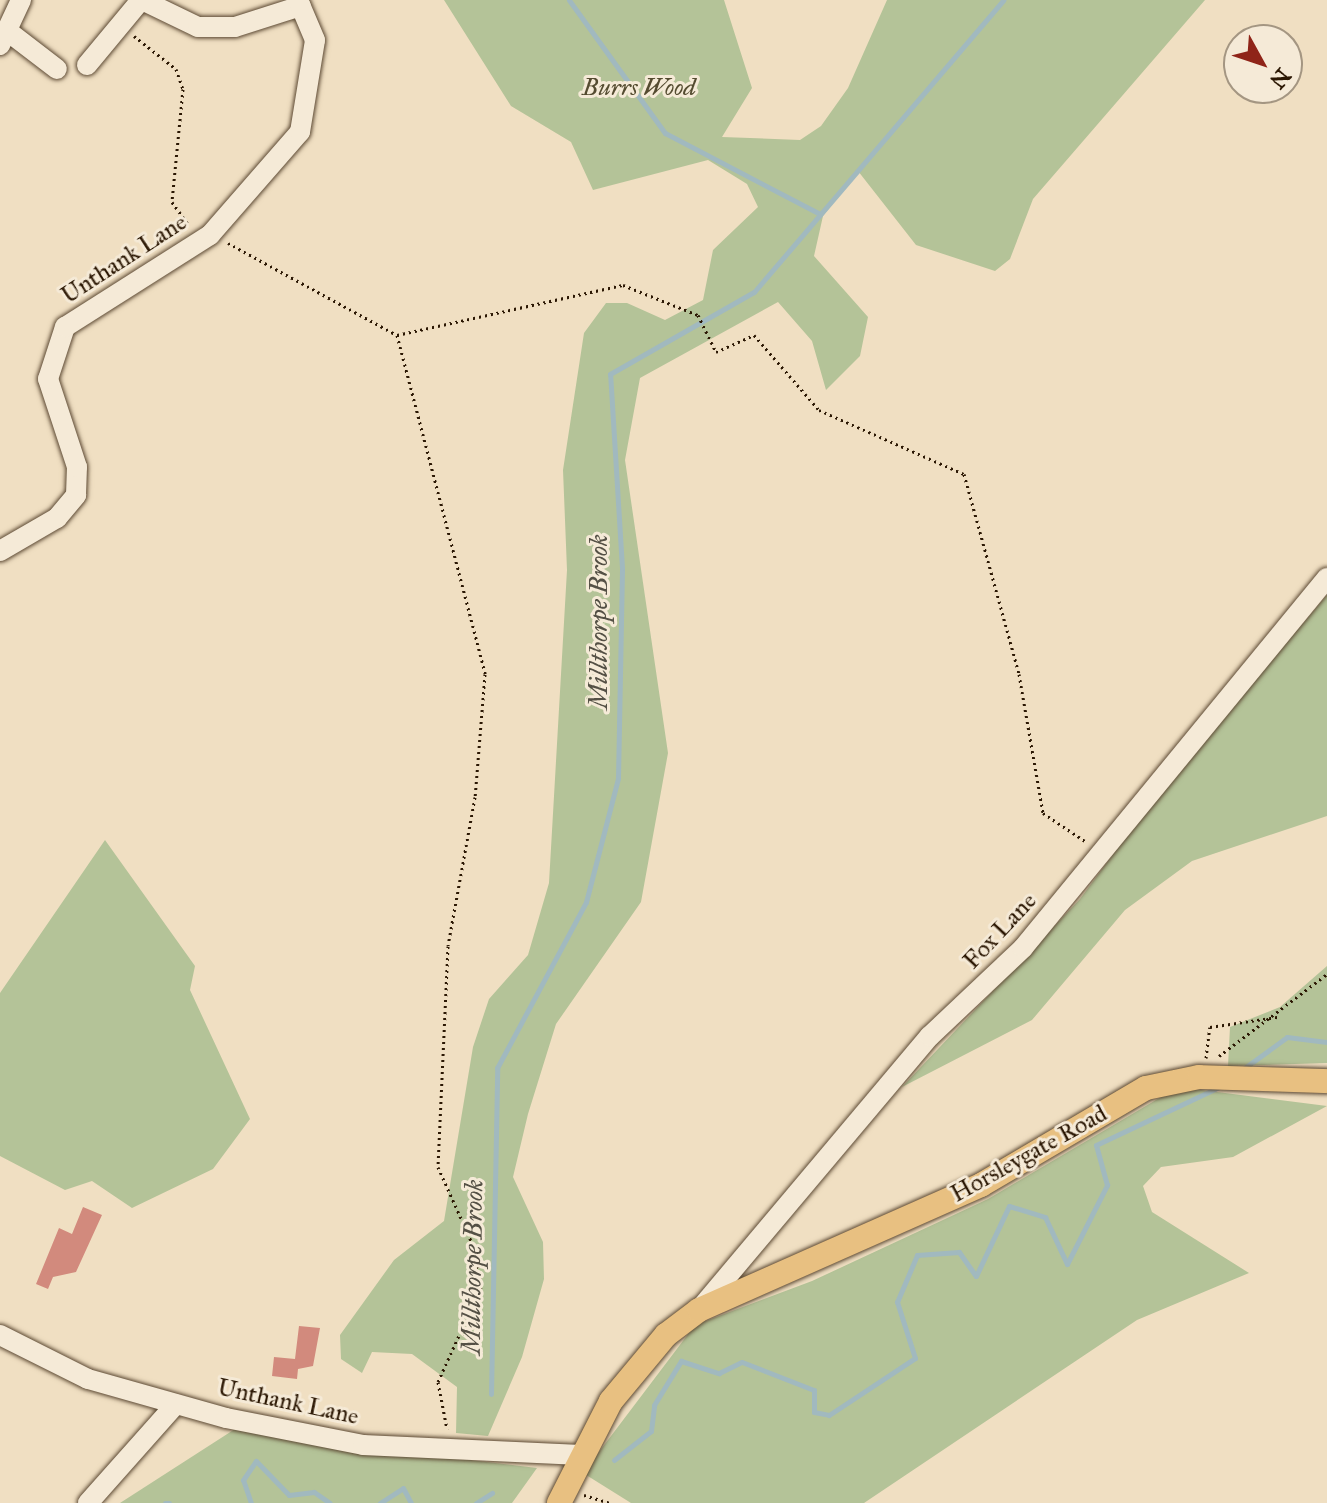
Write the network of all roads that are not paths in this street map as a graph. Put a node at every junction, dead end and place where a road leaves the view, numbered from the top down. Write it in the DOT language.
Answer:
graph roads {
  1 [pos="21,0"];
  2 [pos="141,0"];
  3 [pos="299,3"];
  4 [pos="5,39"];
  5 [pos="87,65"];
  6 [pos="57,69"];
  7 [pos="0,551"];
  8 [pos="1327,578"];
  9 [pos="1327,1081"];
  10 [pos="738,1260"];
  11 [pos="757,1283"];
  12 [pos="699,1310"];
  13 [pos="0,1335"];
  14 [pos="176,1404"];
  15 [pos="581,1455"];
  16 [pos="563,1496"];
  17 [pos="88,1503"];
  1 -- 4 [label="street"];
  2 -- 3 [label="street"];
  2 -- 5 [label="street"];
  3 -- 7 [label="street, Unthank Lane"];
  4 -- 6 [label="street"];
  8 -- 10 [label="street, Fox Lane"];
  9 -- 11 [label="main road, Horsleygate Road"];
  10 -- 11 [label="street"];
  10 -- 12 [label="street, Fox Lane"];
  11 -- 12 [label="main road, Horsleygate Road"];
  12 -- 15 [label="main road, Horsleygate Road"];
  13 -- 14 [label="street, Unthank Lane"];
  14 -- 15 [label="street, Unthank Lane"];
  14 -- 17 [label="street"];
  15 -- 16 [label="main road, Horsleygate Road"];
}
